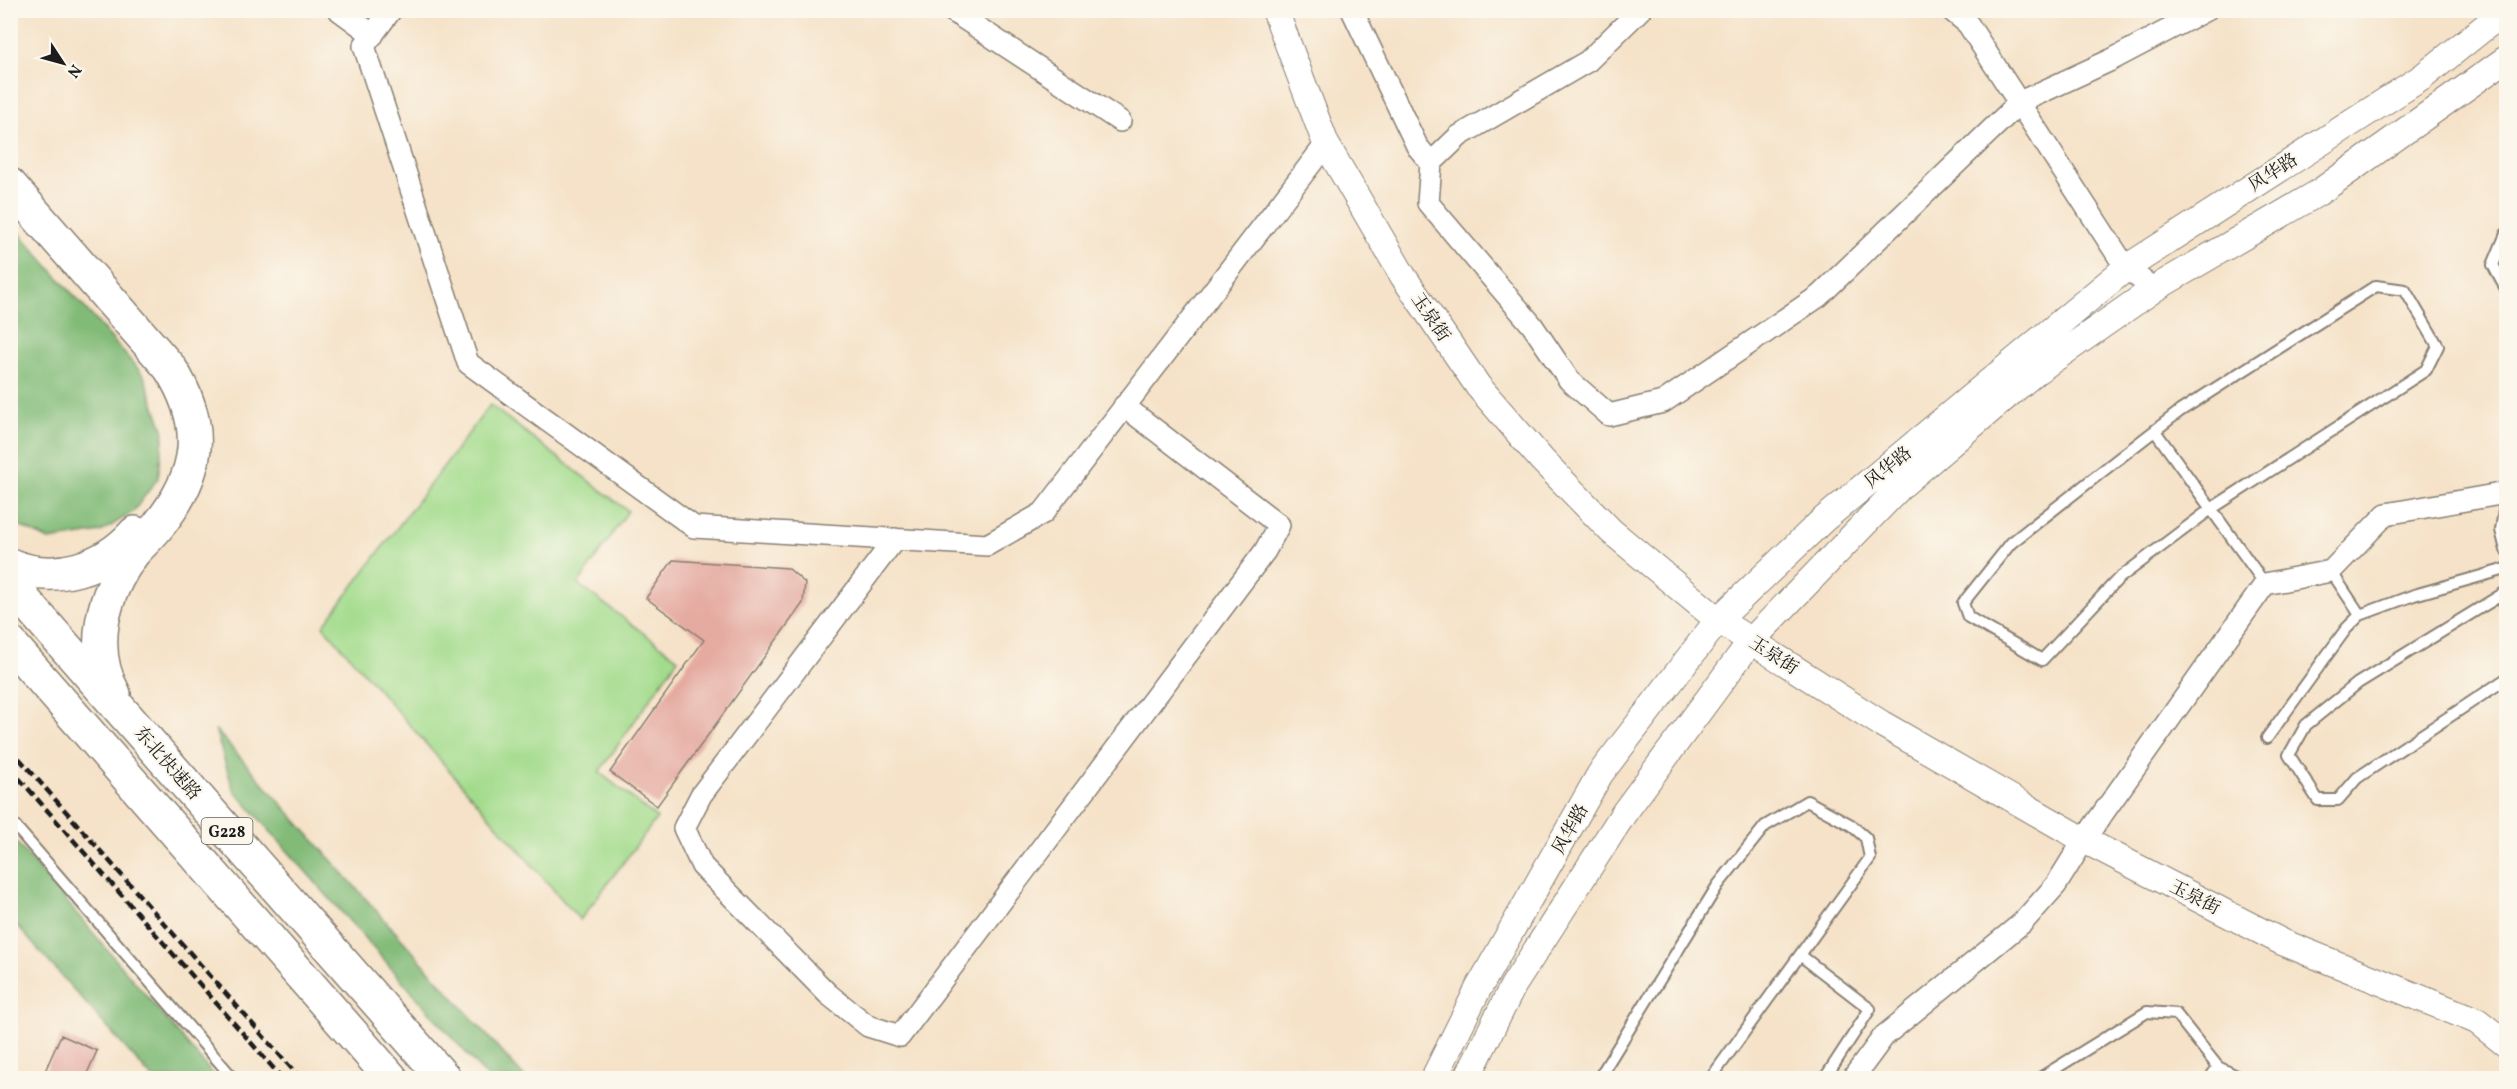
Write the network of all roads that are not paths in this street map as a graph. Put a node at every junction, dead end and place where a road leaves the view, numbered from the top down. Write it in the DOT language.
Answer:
graph roads {
  1 [pos="339,10"];
  2 [pos="391,10"];
  3 [pos="951,10"];
  4 [pos="1275,10"];
  5 [pos="1352,10"];
  6 [pos="1640,10"];
  7 [pos="1952,10"];
  8 [pos="2206,10"];
  9 [pos="2506,10"];
  10 [pos="373,35"];
  11 [pos="2506,59"];
  12 [pos="2020,102"];
  13 [pos="1120,121"];
  14 [pos="1326,144"];
  15 [pos="1431,163"];
  16 [pos="10,185"];
  17 [pos="10,213"];
  18 [pos="2506,234"];
  19 [pos="2126,268"];
  20 [pos="2154,289"];
  21 [pos="2506,289"];
  22 [pos="1124,406"];
  23 [pos="2155,432"];
  24 [pos="2506,493"];
  25 [pos="2506,498"];
  26 [pos="2211,508"];
  27 [pos="895,539"];
  28 [pos="2506,550"];
  29 [pos="10,565"];
  30 [pos="2506,569"];
  31 [pos="2331,572"];
  32 [pos="10,584"];
  33 [pos="2265,584"];
  34 [pos="2506,592"];
  35 [pos="2360,615"];
  36 [pos="1718,620"];
  37 [pos="1751,641"];
  38 [pos="10,643"];
  39 [pos="2506,679"];
  40 [pos="129,718"];
  41 [pos="2267,738"];
  42 [pos="10,820"];
  43 [pos="2084,840"];
  44 [pos="1800,955"];
  45 [pos="2506,1044"];
  46 [pos="2218,1067"];
  47 [pos="233,1078"];
  48 [pos="391,1078"];
  49 [pos="444,1078"];
  50 [pos="1434,1078"];
  51 [pos="1467,1078"];
  52 [pos="1599,1078"];
  53 [pos="1711,1078"];
  54 [pos="1825,1078"];
  55 [pos="1852,1078"];
  56 [pos="2040,1078"];
  57 [pos="2210,1078"];
  58 [pos="2241,1078"];
  1 -- 10 [label="street"];
  2 -- 10 [label="street"];
  3 -- 13 [label="street"];
  4 -- 14 [label="street, 玉泉街"];
  5 -- 15 [label="street"];
  6 -- 15 [label="street"];
  7 -- 12 [label="street"];
  8 -- 12 [label="street"];
  9 -- 19 [label="street, 风华路"];
  10 -- 27 [label="street"];
  11 -- 20 [label="street"];
  12 -- 15 [label="street"];
  12 -- 19 [label="street"];
  14 -- 22 [label="street"];
  14 -- 36 [label="street, 玉泉街"];
  16 -- 40 [label="highway"];
  17 -- 29 [label="highway"];
  18 -- 21 [label="lane"];
  19 -- 20 [label="street"];
  19 -- 36 [label="street, 风华路"];
  20 -- 37 [label="street"];
  22 -- 27 [label="street"];
  22 -- 27 [label="street"];
  23 -- 26 [label="lane"];
  23 -- 26 [label="lane"];
  23 -- 26 [label="lane"];
  24 -- 31 [label="street"];
  25 -- 28 [label="lane"];
  26 -- 33 [label="lane"];
  30 -- 35 [label="lane"];
  31 -- 33 [label="street"];
  31 -- 35 [label="lane"];
  32 -- 40 [label="highway, 东北快速路 / G228"];
  33 -- 43 [label="street"];
  34 -- 39 [label="lane"];
  35 -- 41 [label="lane"];
  36 -- 37 [label="street, 玉泉街"];
  36 -- 50 [label="street, 风华路"];
  37 -- 43 [label="street, 玉泉街"];
  37 -- 51 [label="street"];
  38 -- 48 [label="highway, G228"];
  40 -- 49 [label="highway, 东北快速路 / G228"];
  42 -- 47 [label="lane"];
  43 -- 45 [label="street, 玉泉街"];
  43 -- 55 [label="street"];
  44 -- 52 [label="lane"];
  44 -- 53 [label="lane"];
  44 -- 54 [label="lane"];
  46 -- 56 [label="lane"];
  46 -- 57 [label="lane"];
  46 -- 58 [label="lane"];
}
